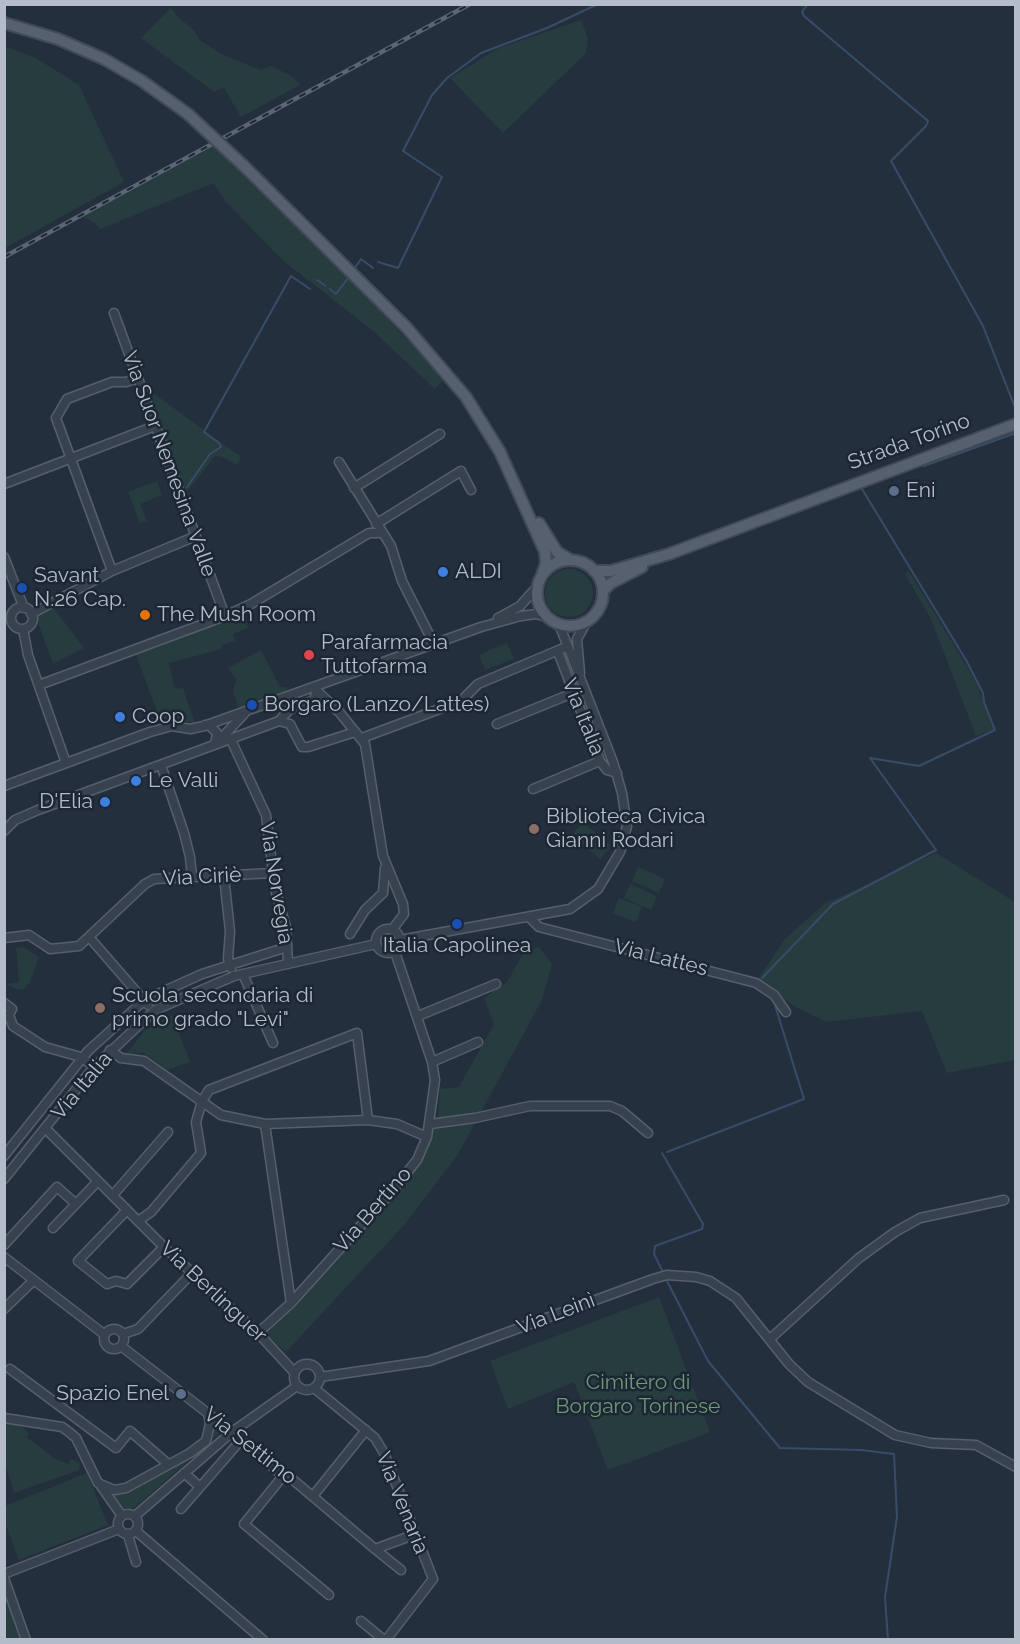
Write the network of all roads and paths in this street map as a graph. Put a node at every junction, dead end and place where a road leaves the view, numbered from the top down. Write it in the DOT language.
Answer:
graph roads {
  1 [pos="4,23"];
  2 [pos="114,313"];
  3 [pos="137,378"];
  4 [pos="1016,424"];
  5 [pos="155,426"];
  6 [pos="440,434"];
  7 [pos="71,459"];
  8 [pos="339,462"];
  9 [pos="4,484"];
  10 [pos="354,488"];
  11 [pos="517,488"];
  12 [pos="471,490"];
  13 [pos="376,524"];
  14 [pos="382,533"];
  15 [pos="196,536"];
  16 [pos="669,554"];
  17 [pos="4,556"];
  18 [pos="572,560"];
  19 [pos="594,571"];
  20 [pos="112,572"];
  21 [pos="542,575"];
  22 [pos="537,587"];
  23 [pos="603,591"];
  24 [pos="24,608"];
  25 [pos="32,614"];
  26 [pos="225,616"];
  27 [pos="547,617"];
  28 [pos="587,621"];
  29 [pos="8,622"];
  30 [pos="559,624"];
  31 [pos="481,627"];
  32 [pos="23,629"];
  33 [pos="434,644"];
  34 [pos="567,647"];
  35 [pos="558,652"];
  36 [pos="39,685"];
  37 [pos="582,686"];
  38 [pos="315,690"];
  39 [pos="573,693"];
  40 [pos="249,710"];
  41 [pos="279,721"];
  42 [pos="497,724"];
  43 [pos="205,725"];
  44 [pos="355,732"];
  45 [pos="362,738"];
  46 [pos="231,740"];
  47 [pos="212,747"];
  48 [pos="600,761"];
  49 [pos="66,763"];
  50 [pos="161,765"];
  51 [pos="617,773"];
  52 [pos="4,786"];
  53 [pos="533,789"];
  54 [pos="4,817"];
  55 [pos="15,820"];
  56 [pos="4,831"];
  57 [pos="386,865"];
  58 [pos="273,873"];
  59 [pos="192,877"];
  60 [pos="224,877"];
  61 [pos="530,918"];
  62 [pos="392,930"];
  63 [pos="350,934"];
  64 [pos="89,937"];
  65 [pos="4,938"];
  66 [pos="400,940"];
  67 [pos="376,944"];
  68 [pos="287,947"];
  69 [pos="395,951"];
  70 [pos="288,962"];
  71 [pos="230,965"];
  72 [pos="238,975"];
  73 [pos="496,984"];
  74 [pos="146,1001"];
  75 [pos="4,1003"];
  76 [pos="153,1012"];
  77 [pos="786,1012"];
  78 [pos="418,1016"];
  79 [pos="7,1020"];
  80 [pos="478,1042"];
  81 [pos="273,1043"];
  82 [pos="110,1050"];
  83 [pos="83,1058"];
  84 [pos="432,1062"];
  85 [pos="94,1066"];
  86 [pos="202,1101"];
  87 [pos="368,1120"];
  88 [pos="265,1124"];
  89 [pos="430,1124"];
  90 [pos="46,1130"];
  91 [pos="168,1132"];
  92 [pos="648,1133"];
  93 [pos="427,1137"];
  94 [pos="4,1156"];
  95 [pos="4,1179"];
  96 [pos="98,1181"];
  97 [pos="113,1195"];
  98 [pos="1004,1200"];
  99 [pos="75,1204"];
  100 [pos="128,1210"];
  101 [pos="138,1221"];
  102 [pos="53,1228"];
  103 [pos="4,1245"];
  104 [pos="164,1247"];
  105 [pos="4,1257"];
  106 [pos="193,1272"];
  107 [pos="34,1280"];
  108 [pos="291,1303"];
  109 [pos="4,1309"];
  110 [pos="258,1333"];
  111 [pos="123,1334"];
  112 [pos="105,1335"];
  113 [pos="770,1339"];
  114 [pos="121,1346"];
  115 [pos="10,1369"];
  116 [pos="296,1369"];
  117 [pos="320,1377"];
  118 [pos="297,1386"];
  119 [pos="314,1388"];
  120 [pos="208,1413"];
  121 [pos="4,1418"];
  122 [pos="366,1430"];
  123 [pos="232,1432"];
  124 [pos="241,1440"];
  125 [pos="168,1464"];
  126 [pos="1016,1467"];
  127 [pos="184,1473"];
  128 [pos="284,1476"];
  129 [pos="101,1486"];
  130 [pos="200,1487"];
  131 [pos="313,1496"];
  132 [pos="181,1509"];
  133 [pos="122,1516"];
  134 [pos="135,1516"];
  135 [pos="119,1529"];
  136 [pos="136,1531"];
  137 [pos="416,1534"];
  138 [pos="128,1535"];
  139 [pos="375,1549"];
  140 [pos="136,1562"];
  141 [pos="401,1570"];
  142 [pos="4,1576"];
  143 [pos="329,1595"];
  144 [pos="361,1621"];
  145 [pos="26,1640"];
  146 [pos="263,1640"];
  147 [pos="385,1640"];
  1 -- 11 [label="main road, bridge"];
  2 -- 3 [label="street, Via Suor Nemesina Valle"];
  3 -- 5 [label="street, Via Suor Nemesina Valle"];
  3 -- 7 [label="street"];
  4 -- 16 [label="main road, Strada Torino"];
  5 -- 7 [label="street"];
  5 -- 15 [label="street, Via Suor Nemesina Valle"];
  6 -- 10 [label="street"];
  7 -- 9 [label="street"];
  7 -- 20 [label="street"];
  8 -- 10 [label="street"];
  10 -- 13 [label="street"];
  11 -- 18 [label="main road"];
  11 -- 21 [label="main road"];
  12 -- 13 [label="street"];
  13 -- 14 [label="street"];
  14 -- 26 [label="street"];
  14 -- 33 [label="street"];
  15 -- 20 [label="street"];
  15 -- 26 [label="street, Via Suor Nemesina Valle"];
  16 -- 19 [label="main road"];
  16 -- 23 [label="main road"];
  17 -- 24 [label="street"];
  18 -- 19 [label="main road"];
  18 -- 21 [label="main road"];
  19 -- 23 [label="main road"];
  20 -- 25 [label="street"];
  21 -- 22 [label="main road"];
  22 -- 27 [label="main road"];
  22 -- 31 [label="street"];
  23 -- 28 [label="main road"];
  24 -- 25 [label="street"];
  24 -- 29 [label="street"];
  25 -- 32 [label="street"];
  26 -- 36 [label="street"];
  27 -- 30 [label="main road"];
  27 -- 31 [label="street"];
  28 -- 30 [label="main road"];
  28 -- 37 [label="street, Via Italia"];
  29 -- 32 [label="street"];
  30 -- 34 [label="street, Via Italia"];
  31 -- 33 [label="street"];
  32 -- 36 [label="street"];
  33 -- 38 [label="street"];
  34 -- 35 [label="street"];
  34 -- 37 [label="street, Via Italia"];
  35 -- 39 [label="street, Via Italia"];
  35 -- 45 [label="street"];
  36 -- 49 [label="street"];
  37 -- 51 [label="street, Via Italia"];
  38 -- 40 [label="street"];
  38 -- 41 [label="street"];
  38 -- 44 [label="street"];
  39 -- 42 [label="street"];
  39 -- 48 [label="street, Via Italia"];
  40 -- 43 [label="street"];
  40 -- 47 [label="street"];
  41 -- 44 [label="street"];
  41 -- 46 [label="street"];
  43 -- 47 [label="street"];
  43 -- 49 [label="street"];
  44 -- 45 [label="street"];
  45 -- 57 [label="street"];
  46 -- 47 [label="street"];
  46 -- 58 [label="street, Via Norvegia"];
  47 -- 50 [label="street"];
  48 -- 51 [label="street, Via Italia"];
  48 -- 53 [label="street"];
  49 -- 52 [label="street"];
  50 -- 55 [label="street"];
  50 -- 59 [label="street"];
  51 -- 61 [label="street, Via Italia"];
  54 -- 55 [label="street"];
  55 -- 56 [label="street"];
  57 -- 62 [label="street"];
  57 -- 63 [label="street"];
  58 -- 60 [label="street, Via Ciriè"];
  58 -- 68 [label="street, Via Norvegia"];
  59 -- 60 [label="street, Via Ciriè"];
  59 -- 64 [label="street, Via Ciriè"];
  60 -- 71 [label="street"];
  61 -- 66 [label="street, Via Italia"];
  61 -- 77 [label="street, Via Lattes"];
  62 -- 66 [label="street"];
  62 -- 67 [label="street"];
  64 -- 65 [label="street, Via Ciriè"];
  64 -- 74 [label="street"];
  66 -- 69 [label="street"];
  67 -- 69 [label="street"];
  67 -- 70 [label="street, Via Italia"];
  68 -- 70 [label="street, Via Norvegia"];
  68 -- 71 [label="street, Via Italia"];
  69 -- 78 [label="street, Via Bertino"];
  70 -- 72 [label="street, Via Italia"];
  71 -- 72 [label="street"];
  71 -- 74 [label="street, Via Italia"];
  72 -- 76 [label="street, Via Italia"];
  72 -- 81 [label="street"];
  73 -- 78 [label="street"];
  74 -- 76 [label="street"];
  74 -- 83 [label="street, Via Italia"];
  75 -- 79 [label="street"];
  76 -- 82 [label="street, Via Italia"];
  78 -- 84 [label="street, Via Bertino"];
  79 -- 83 [label="street"];
  80 -- 84 [label="street"];
  82 -- 85 [label="street, Via Italia"];
  82 -- 86 [label="street"];
  83 -- 85 [label="street"];
  83 -- 94 [label="street, Via Italia"];
  84 -- 89 [label="street, Via Bertino"];
  85 -- 90 [label="street, Via Italia"];
  86 -- 87 [label="street"];
  86 -- 88 [label="street"];
  86 -- 101 [label="street"];
  87 -- 88 [label="street"];
  87 -- 93 [label="street"];
  88 -- 108 [label="street"];
  89 -- 92 [label="street"];
  89 -- 93 [label="street, Via Bertino"];
  90 -- 95 [label="street, Via Italia"];
  90 -- 96 [label="street, Via Berlinguer"];
  91 -- 97 [label="street"];
  93 -- 108 [label="street, Via Bertino"];
  96 -- 97 [label="street, Via Berlinguer"];
  96 -- 99 [label="street"];
  97 -- 100 [label="street, Via Berlinguer"];
  98 -- 113 [label="street"];
  99 -- 102 [label="street"];
  99 -- 103 [label="street"];
  100 -- 101 [label="street, Via Berlinguer"];
  100 -- 104 [label="street"];
  101 -- 104 [label="street, Via Berlinguer"];
  104 -- 106 [label="street, Via Berlinguer"];
  105 -- 107 [label="street"];
  106 -- 110 [label="street, Via Berlinguer"];
  106 -- 111 [label="street"];
  107 -- 109 [label="street"];
  107 -- 112 [label="street"];
  108 -- 110 [label="street, Via Bertino"];
  110 -- 116 [label="street, Via Berlinguer"];
  111 -- 112 [label="street"];
  111 -- 114 [label="street"];
  112 -- 114 [label="street"];
  113 -- 117 [label="street, Via Leinì"];
  113 -- 126 [label="street, Via Leinì"];
  114 -- 120 [label="street, Via Settimo"];
  115 -- 125 [label="street"];
  116 -- 117 [label="street"];
  116 -- 118 [label="street"];
  117 -- 119 [label="street"];
  118 -- 119 [label="street"];
  118 -- 123 [label="street"];
  119 -- 122 [label="street, Via Venaria"];
  120 -- 123 [label="street, Via Settimo"];
  120 -- 125 [label="street"];
  121 -- 129 [label="street"];
  122 -- 131 [label="street, Via Venaria"];
  122 -- 137 [label="street, Via Venaria"];
  123 -- 124 [label="street, Via Settimo"];
  123 -- 127 [label="street"];
  124 -- 128 [label="street, Via Settimo"];
  124 -- 130 [label="street"];
  125 -- 129 [label="street"];
  127 -- 130 [label="street"];
  127 -- 134 [label="street"];
  128 -- 131 [label="street, Via Settimo"];
  128 -- 143 [label="street"];
  129 -- 133 [label="street"];
  130 -- 132 [label="street"];
  131 -- 139 [label="street, Via Settimo"];
  133 -- 134 [label="street"];
  133 -- 135 [label="street"];
  134 -- 136 [label="street"];
  135 -- 138 [label="street"];
  135 -- 142 [label="street"];
  136 -- 138 [label="street"];
  136 -- 146 [label="street"];
  137 -- 139 [label="street"];
  137 -- 147 [label="street, Via Venaria"];
  138 -- 140 [label="street"];
  139 -- 141 [label="street, Via Settimo"];
  142 -- 145 [label="street"];
  144 -- 147 [label="street"];
}
